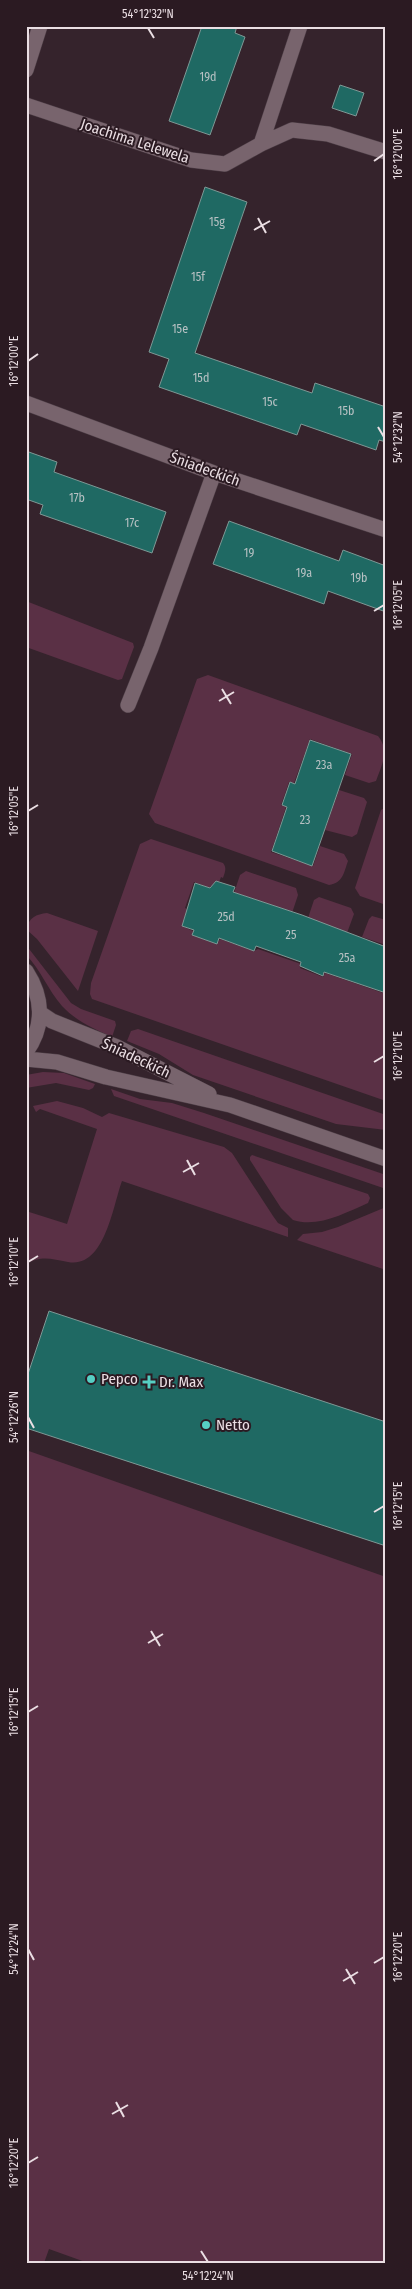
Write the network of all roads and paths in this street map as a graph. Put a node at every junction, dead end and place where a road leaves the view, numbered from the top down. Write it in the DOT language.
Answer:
graph roads {
  1 [pos="40,26"];
  2 [pos="300,26"];
  3 [pos="26,70"];
  4 [pos="26,105"];
  5 [pos="261,144"];
  6 [pos="386,152"];
  7 [pos="26,403"];
  8 [pos="214,473"];
  9 [pos="386,530"];
  10 [pos="128,705"];
  11 [pos="26,971"];
  12 [pos="40,1013"];
  13 [pos="26,1052"];
  14 [pos="26,1059"];
  15 [pos="230,1105"];
  16 [pos="386,1159"];
  1 -- 3 [label="street"];
  2 -- 5 [label="street"];
  4 -- 5 [label="street, Joachima Lelewela"];
  5 -- 6 [label="street, Joachima Lelewela"];
  7 -- 8 [label="street, Śniadeckich"];
  8 -- 9 [label="street, Śniadeckich"];
  8 -- 10 [label="street"];
  11 -- 12 [label="street"];
  12 -- 13 [label="street"];
  12 -- 15 [label="street, Śniadeckich"];
  14 -- 15 [label="street, Śniadeckich"];
  15 -- 16 [label="street, Śniadeckich"];
}
